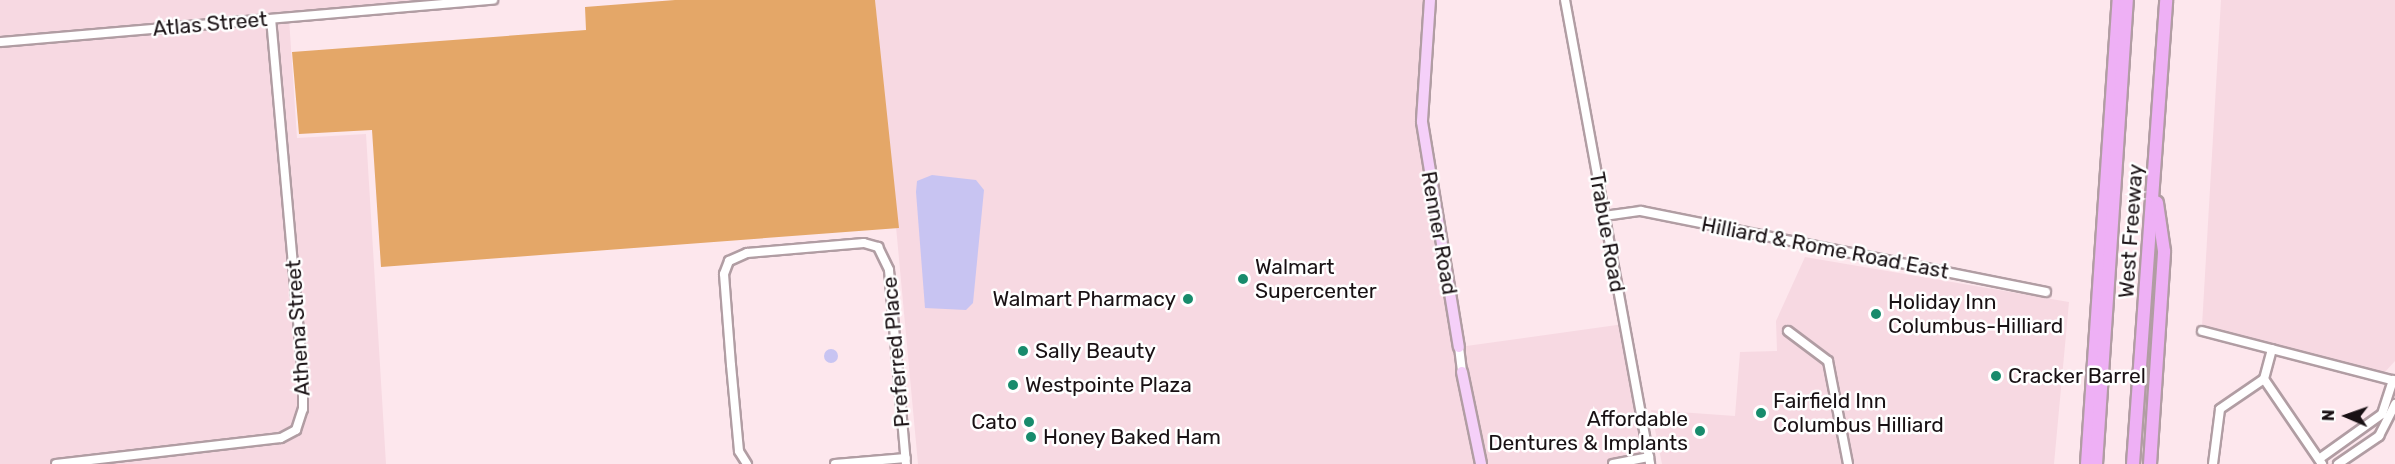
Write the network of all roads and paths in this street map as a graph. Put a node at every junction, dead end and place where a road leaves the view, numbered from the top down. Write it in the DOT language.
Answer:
graph roads {
  1 [pos="493,0"];
  2 [pos="1430,0"];
  3 [pos="1565,0"];
  4 [pos="2119,0"];
  5 [pos="2127,0"];
  6 [pos="2166,0"];
  7 [pos="271,19"];
  8 [pos="0,42"];
  9 [pos="2154,178"];
  10 [pos="1604,216"];
  11 [pos="2046,292"];
  12 [pos="1788,331"];
  13 [pos="2202,331"];
  14 [pos="1458,347"];
  15 [pos="2272,349"];
  16 [pos="1462,372"];
  17 [pos="2264,379"];
  18 [pos="2394,381"];
  19 [pos="2395,404"];
  20 [pos="906,461"];
  21 [pos="1649,461"];
  22 [pos="2320,461"];
  23 [pos="57,464"];
  24 [pos="747,464"];
  25 [pos="835,464"];
  26 [pos="1480,464"];
  27 [pos="1613,464"];
  28 [pos="1848,464"];
  29 [pos="2087,464"];
  30 [pos="2096,464"];
  31 [pos="2133,464"];
  32 [pos="2150,464"];
  33 [pos="2213,464"];
  34 [pos="2338,464"];
  1 -- 7 [label="street, Atlas Street"];
  2 -- 14 [label="main road, Renner Road"];
  3 -- 10 [label="street, Trabue Road"];
  4 -- 29 [label="highway"];
  5 -- 30 [label="highway, West Freeway"];
  6 -- 9 [label="highway, West Freeway"];
  7 -- 8 [label="street, Atlas Street"];
  7 -- 23 [label="street, Athena Street"];
  9 -- 31 [label="highway, West Freeway"];
  9 -- 32 [label="highway"];
  10 -- 11 [label="street, Hilliard & Rome Road East"];
  10 -- 21 [label="street, Trabue Road"];
  12 -- 28 [label="street"];
  13 -- 15 [label="street"];
  14 -- 16 [label="street, Renner Road"];
  15 -- 17 [label="street"];
  15 -- 18 [label="street"];
  16 -- 26 [label="main road, Renner Road"];
  17 -- 22 [label="street"];
  17 -- 33 [label="street"];
  18 -- 22 [label="street"];
  19 -- 34 [label="street"];
  20 -- 24 [label="street, Preferred Place"];
  20 -- 25 [label="street, Preferred Place"];
  21 -- 27 [label="street"];
}
